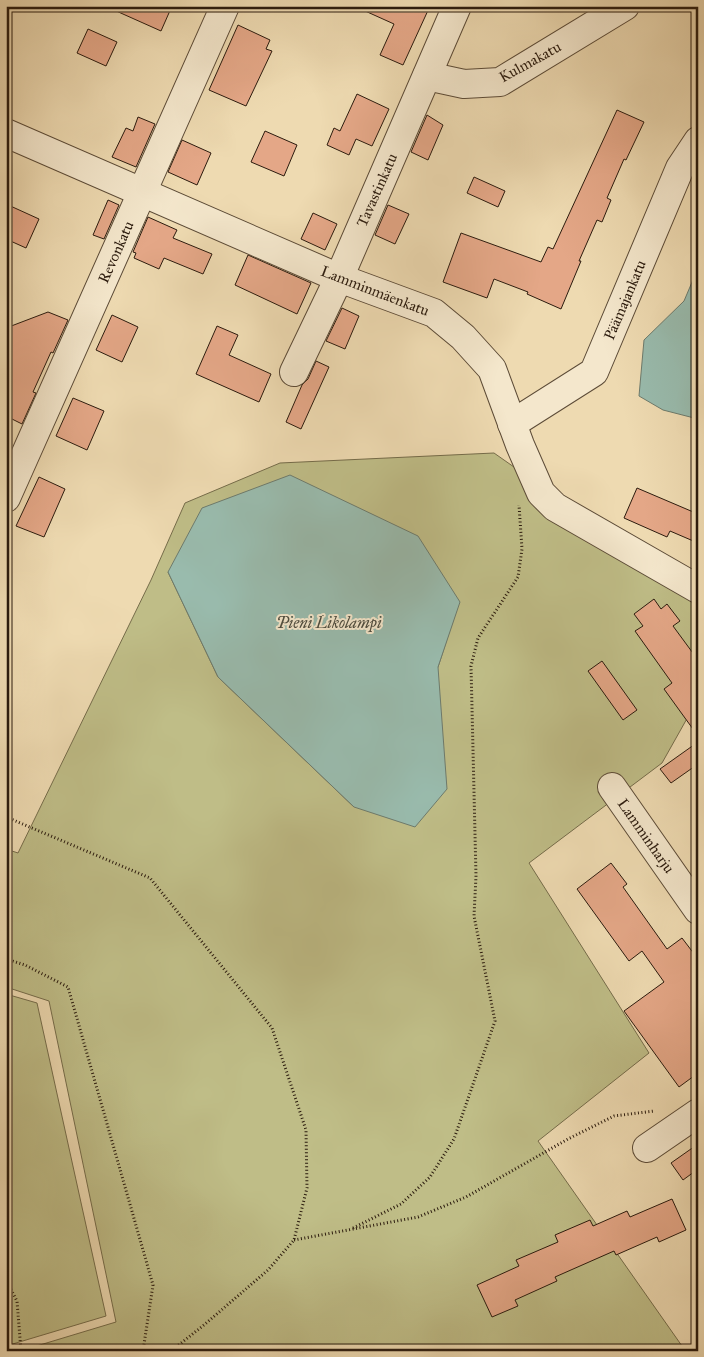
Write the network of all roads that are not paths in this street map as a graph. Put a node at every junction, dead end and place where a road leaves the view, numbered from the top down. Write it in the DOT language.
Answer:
graph roads {
  1 [pos="225,6"];
  2 [pos="456,6"];
  3 [pos="625,6"];
  4 [pos="427,76"];
  5 [pos="6,133"];
  6 [pos="698,141"];
  7 [pos="143,191"];
  8 [pos="339,278"];
  9 [pos="294,372"];
  10 [pos="512,424"];
  11 [pos="6,498"];
  12 [pos="698,589"];
  13 [pos="612,786"];
  14 [pos="698,910"];
  15 [pos="689,1119"];
  16 [pos="647,1148"];
  1 -- 7 [label="street, Revonkatu"];
  2 -- 4 [label="street, Tavastinkatu"];
  3 -- 4 [label="street, Kulmakatu"];
  4 -- 8 [label="street, Tavastinkatu"];
  5 -- 7 [label="street, Lamminmäenkatu"];
  6 -- 10 [label="street, Päämajankatu"];
  7 -- 8 [label="street, Lamminmäenkatu"];
  7 -- 11 [label="street, Revonkatu"];
  8 -- 9 [label="street, Tavastinkatu"];
  8 -- 10 [label="street, Lamminmäenkatu"];
  10 -- 12 [label="street, Lamminmäenkatu"];
  13 -- 14 [label="street, Lamminharju"];
  15 -- 16 [label="street"];
}
